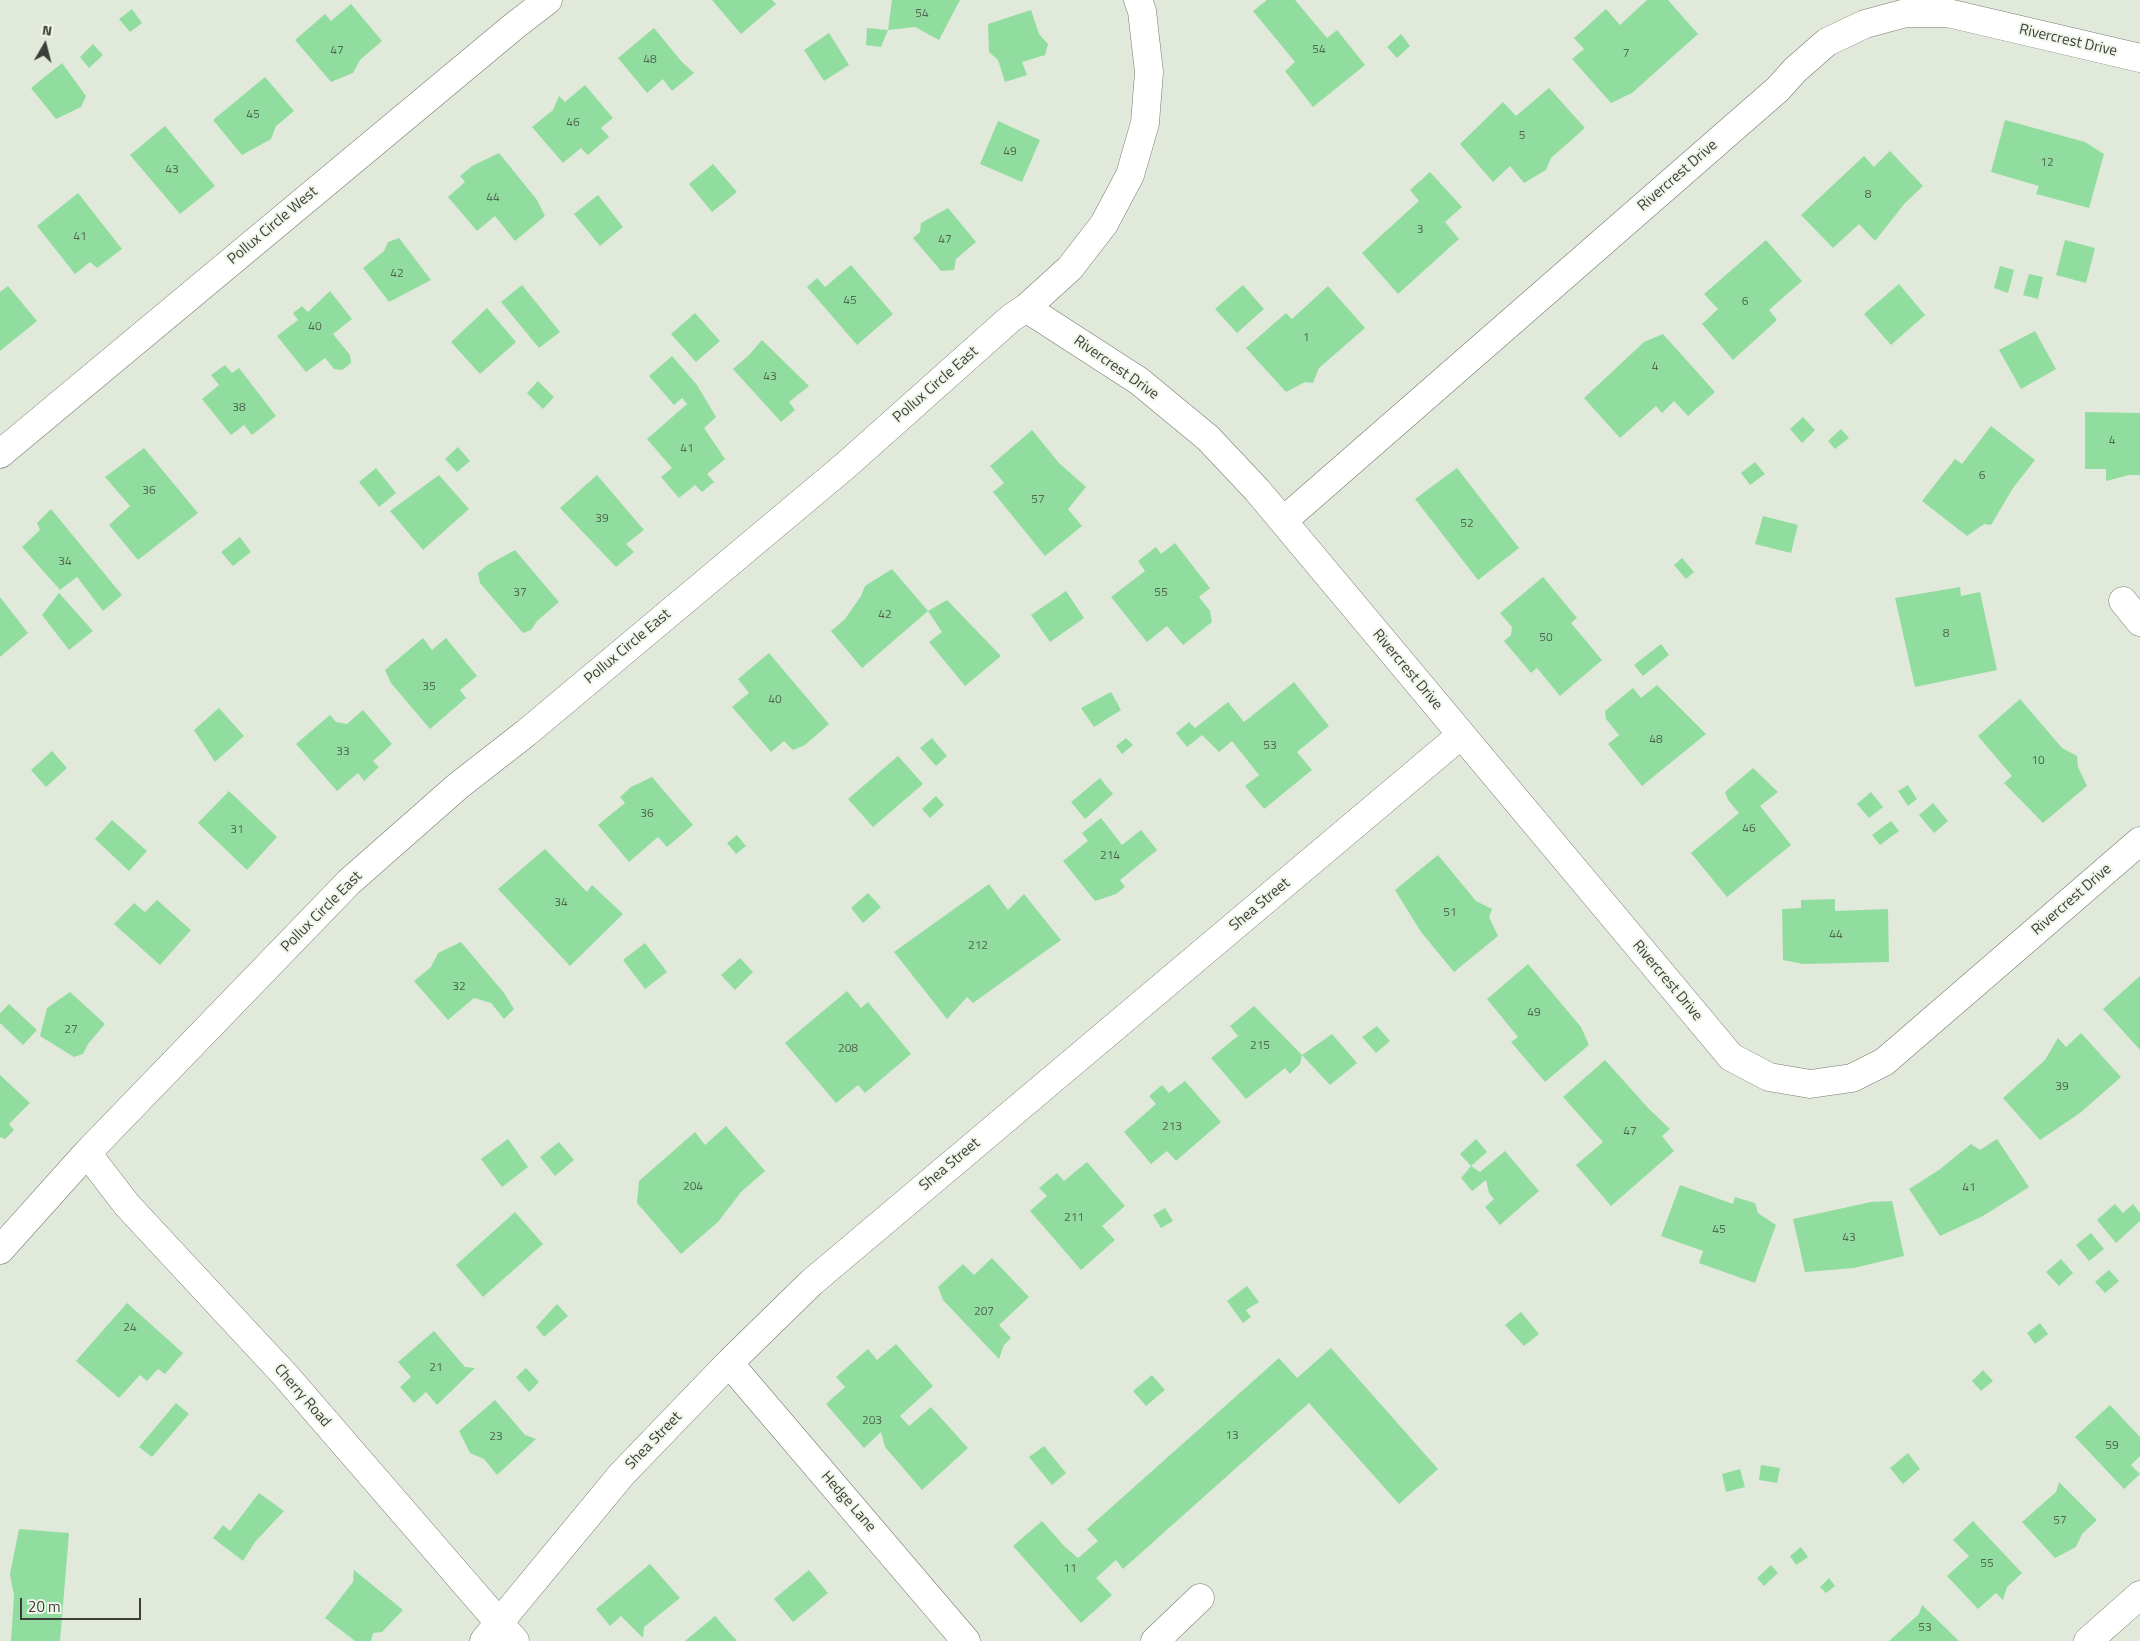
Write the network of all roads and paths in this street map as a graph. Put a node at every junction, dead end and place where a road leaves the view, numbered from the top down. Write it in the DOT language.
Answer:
graph roads {
  1 [pos="548,0"];
  2 [pos="1138,0"];
  3 [pos="2140,58"];
  4 [pos="1026,308"];
  5 [pos="0,454"];
  6 [pos="1282,520"];
  7 [pos="2123,601"];
  8 [pos="2140,622"];
  9 [pos="1461,735"];
  10 [pos="2140,842"];
  11 [pos="88,1153"];
  12 [pos="0,1250"];
  13 [pos="729,1364"];
  14 [pos="2140,1595"];
  15 [pos="1200,1598"];
  16 [pos="499,1635"];
  17 [pos="966,1641"];
  18 [pos="1155,1641"];
  19 [pos="2088,1641"];
  1 -- 5 [label="street, Pollux Circle West"];
  2 -- 4 [label="street, Pollux Circle East"];
  3 -- 6 [label="street, Rivercrest Drive"];
  4 -- 6 [label="street, Rivercrest Drive"];
  4 -- 11 [label="street, Pollux Circle East"];
  6 -- 9 [label="street, Rivercrest Drive"];
  7 -- 8 [label="street"];
  9 -- 10 [label="street, Rivercrest Drive"];
  9 -- 13 [label="street, Shea Street"];
  11 -- 12 [label="street, Pollux Circle East"];
  11 -- 16 [label="street, Cherry Road"];
  13 -- 16 [label="street, Shea Street"];
  13 -- 17 [label="street, Hedge Lane"];
  14 -- 19 [label="street"];
  15 -- 18 [label="street"];
}
